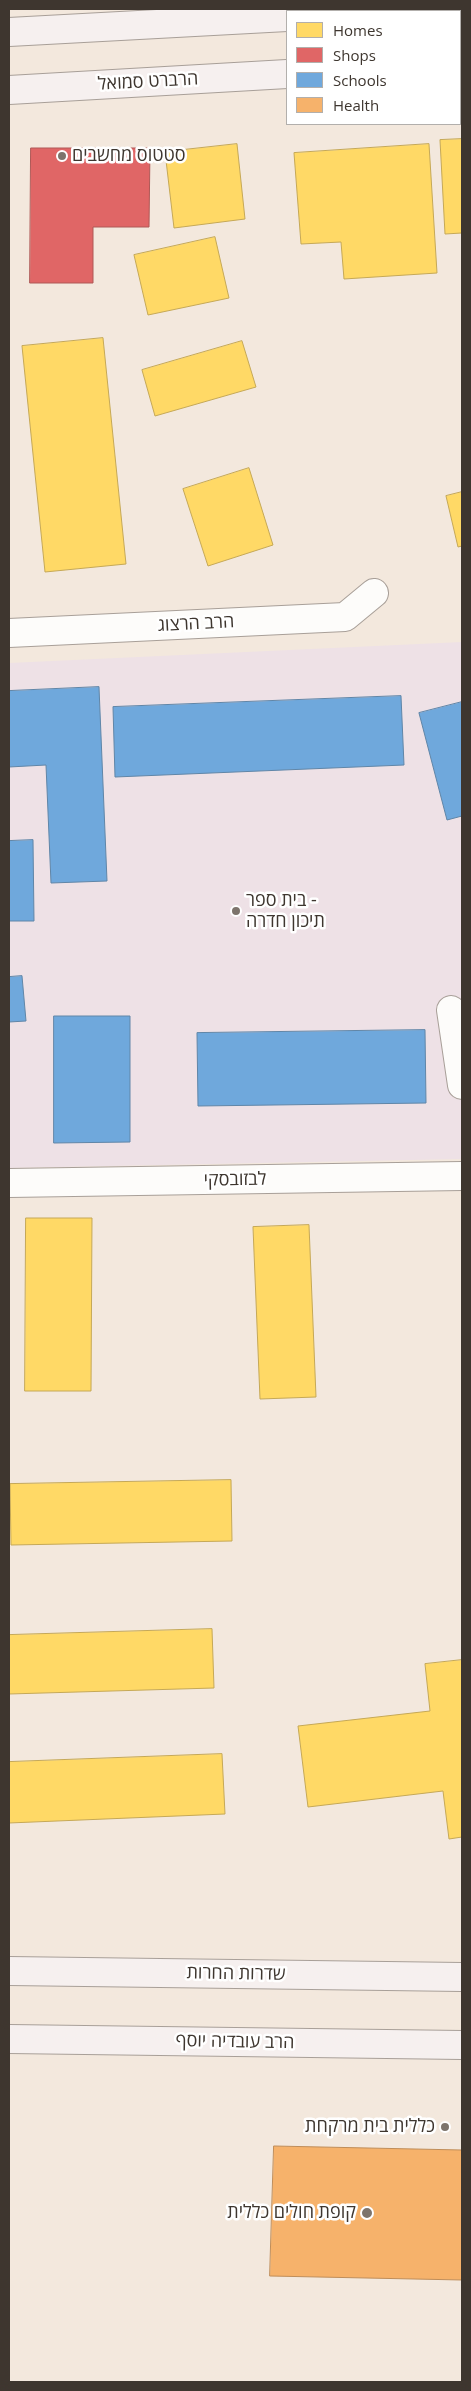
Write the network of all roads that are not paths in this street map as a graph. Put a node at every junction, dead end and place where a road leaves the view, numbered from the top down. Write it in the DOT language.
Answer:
graph roads {
  1 [pos="431,9"];
  2 [pos="408,10"];
  3 [pos="286,17"];
  4 [pos="9,32"];
  5 [pos="286,74"];
  6 [pos="9,90"];
  7 [pos="374,593"];
  8 [pos="9,633"];
  9 [pos="451,1010"];
  10 [pos="462,1085"];
  11 [pos="462,1176"];
  12 [pos="9,1183"];
  13 [pos="9,1971"];
  14 [pos="462,1977"];
  15 [pos="9,2039"];
  16 [pos="462,2045"];
  1 -- 2 [label="main road"];
  3 -- 4 [label="main road"];
  5 -- 6 [label="main road, הרברט סמואל"];
  7 -- 8 [label="street, הרב הרצוג"];
  9 -- 10 [label="street"];
  11 -- 12 [label="street, לבזובסקי"];
  13 -- 14 [label="main road, שדרות החרות"];
  15 -- 16 [label="main road, הרב עובדיה יוסף"];
}
